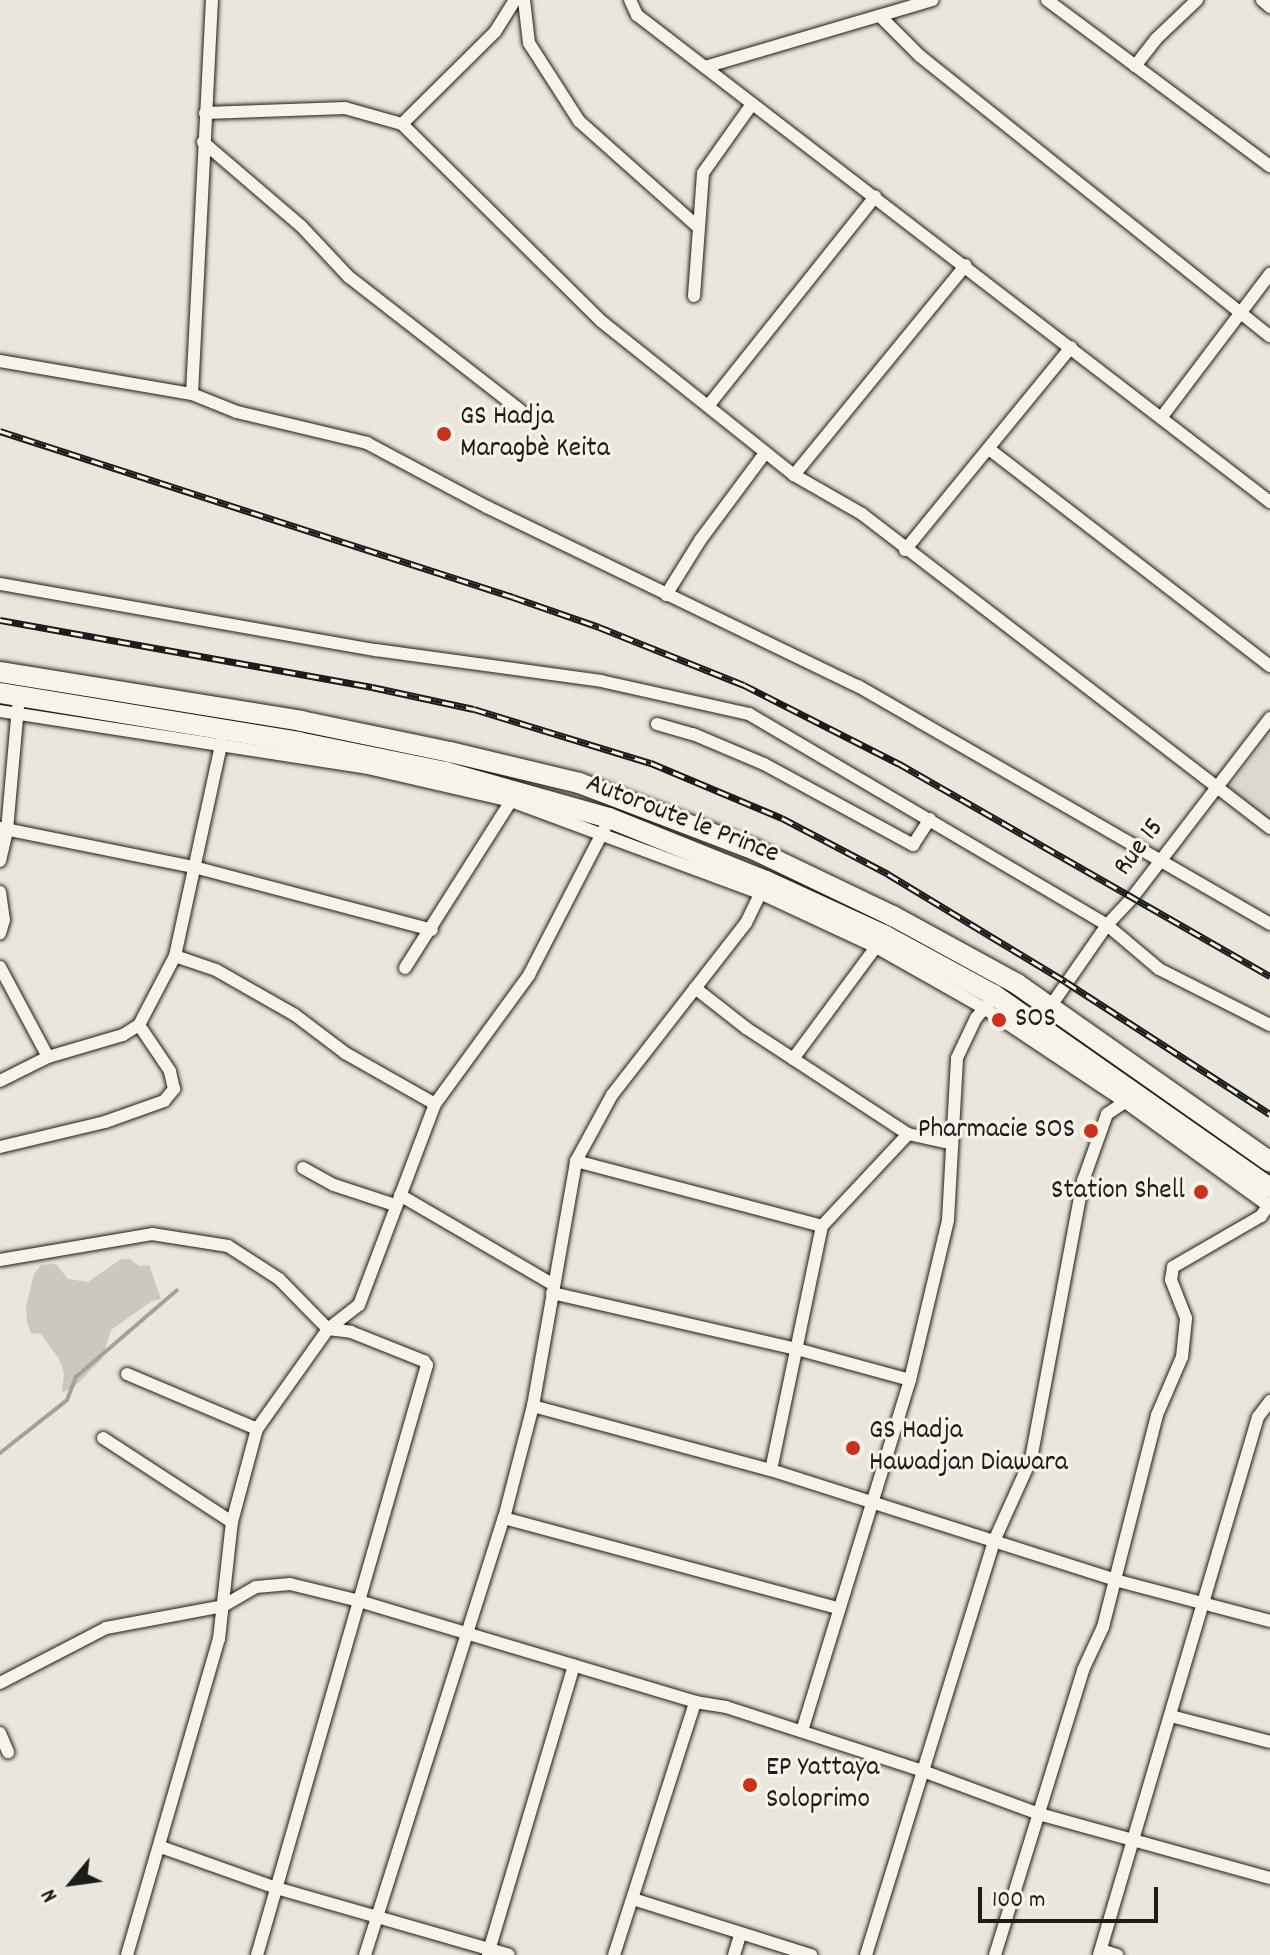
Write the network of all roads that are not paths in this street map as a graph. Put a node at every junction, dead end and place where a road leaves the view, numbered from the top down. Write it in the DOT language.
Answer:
graph roads {
  1 [pos="212,0"];
  2 [pos="515,0"];
  3 [pos="524,0"];
  4 [pos="932,0"];
  5 [pos="1047,0"];
  6 [pos="1197,0"];
  7 [pos="1262,0"];
  8 [pos="632,1"];
  9 [pos="1270,7"];
  10 [pos="881,17"];
  11 [pos="1135,66"];
  12 [pos="705,67"];
  13 [pos="752,104"];
  14 [pos="205,113"];
  15 [pos="402,124"];
  16 [pos="203,142"];
  17 [pos="1270,166"];
  18 [pos="875,197"];
  19 [pos="697,226"];
  20 [pos="966,265"];
  21 [pos="1270,274"];
  22 [pos="694,296"];
  23 [pos="1241,313"];
  24 [pos="1270,336"];
  25 [pos="1071,347"];
  26 [pos="0,361"];
  27 [pos="192,394"];
  28 [pos="708,406"];
  29 [pos="521,411"];
  30 [pos="1161,418"];
  31 [pos="989,449"];
  32 [pos="765,453"];
  33 [pos="794,475"];
  34 [pos="1270,502"];
  35 [pos="905,550"];
  36 [pos="0,584"];
  37 [pos="666,595"];
  38 [pos="1270,666"];
  39 [pos="0,672"];
  40 [pos="12,701"];
  41 [pos="0,711"];
  42 [pos="1270,718"];
  43 [pos="657,724"];
  44 [pos="223,738"];
  45 [pos="1216,788"];
  46 [pos="511,801"];
  47 [pos="930,819"];
  48 [pos="606,826"];
  49 [pos="1270,828"];
  50 [pos="4,829"];
  51 [pos="0,861"];
  52 [pos="1160,861"];
  53 [pos="194,867"];
  54 [pos="763,887"];
  55 [pos="0,892"];
  56 [pos="1270,924"];
  57 [pos="1107,925"];
  58 [pos="432,930"];
  59 [pos="0,933"];
  60 [pos="876,947"];
  61 [pos="175,956"];
  62 [pos="0,967"];
  63 [pos="405,968"];
  64 [pos="695,988"];
  65 [pos="989,1002"];
  66 [pos="1050,1007"];
  67 [pos="139,1025"];
  68 [pos="1270,1025"];
  69 [pos="48,1057"];
  70 [pos="793,1059"];
  71 [pos="0,1081"];
  72 [pos="1128,1095"];
  73 [pos="435,1104"];
  74 [pos="908,1134"];
  75 [pos="950,1143"];
  76 [pos="0,1147"];
  77 [pos="576,1161"];
  78 [pos="1270,1162"];
  79 [pos="303,1168"];
  80 [pos="398,1200"];
  81 [pos="1270,1201"];
  82 [pos="822,1226"];
  83 [pos="0,1260"];
  84 [pos="553,1289"];
  85 [pos="328,1329"];
  86 [pos="797,1349"];
  87 [pos="127,1374"];
  88 [pos="910,1380"];
  89 [pos="1270,1401"];
  90 [pos="533,1406"];
  91 [pos="1264,1419"];
  92 [pos="257,1429"];
  93 [pos="103,1438"];
  94 [pos="771,1470"];
  95 [pos="870,1501"];
  96 [pos="504,1518"];
  97 [pos="232,1522"];
  98 [pos="994,1541"];
  99 [pos="1115,1580"];
  100 [pos="359,1601"];
  101 [pos="1204,1601"];
  102 [pos="223,1606"];
  103 [pos="837,1608"];
  104 [pos="1270,1621"];
  105 [pos="465,1632"];
  106 [pos="574,1666"];
  107 [pos="0,1683"];
  108 [pos="695,1702"];
  109 [pos="1171,1716"];
  110 [pos="802,1731"];
  111 [pos="0,1733"];
  112 [pos="1270,1742"];
  113 [pos="8,1752"];
  114 [pos="920,1770"];
  115 [pos="1039,1814"];
  116 [pos="1133,1842"];
  117 [pos="161,1847"];
  118 [pos="1270,1878"];
  119 [pos="276,1888"];
  120 [pos="633,1899"];
  121 [pos="376,1918"];
  122 [pos="740,1935"];
  123 [pos="488,1952"];
  124 [pos="1100,1953"];
  125 [pos="127,1955"];
  126 [pos="257,1955"];
  127 [pos="365,1955"];
  128 [pos="509,1955"];
  129 [pos="614,1955"];
  130 [pos="734,1955"];
  131 [pos="811,1955"];
  132 [pos="866,1955"];
  133 [pos="995,1955"];
  134 [pos="1117,1955"];
  1 -- 14 [label="street"];
  2 -- 15 [label="street"];
  3 -- 19 [label="street"];
  4 -- 10 [label="street"];
  5 -- 11 [label="street"];
  6 -- 11 [label="street"];
  7 -- 9 [label="street"];
  8 -- 12 [label="street"];
  10 -- 12 [label="street"];
  10 -- 23 [label="street"];
  11 -- 17 [label="street"];
  12 -- 13 [label="street"];
  13 -- 18 [label="street"];
  13 -- 19 [label="street"];
  14 -- 15 [label="street"];
  14 -- 16 [label="street"];
  15 -- 28 [label="street"];
  16 -- 27 [label="street"];
  16 -- 29 [label="street"];
  18 -- 20 [label="street"];
  18 -- 28 [label="street"];
  19 -- 22 [label="street"];
  20 -- 25 [label="street"];
  20 -- 33 [label="street"];
  21 -- 23 [label="street"];
  23 -- 24 [label="street"];
  23 -- 30 [label="street"];
  25 -- 30 [label="street"];
  25 -- 31 [label="street"];
  26 -- 27 [label="street"];
  27 -- 37 [label="street"];
  28 -- 32 [label="street"];
  30 -- 34 [label="street"];
  31 -- 35 [label="street"];
  31 -- 38 [label="street"];
  32 -- 33 [label="street"];
  32 -- 37 [label="street"];
  33 -- 35 [label="street"];
  35 -- 45 [label="street"];
  36 -- 47 [label="street"];
  37 -- 52 [label="street"];
  39 -- 66 [label="main road, Autoroute le Prince"];
  40 -- 41 [label="street"];
  40 -- 44 [label="main road, Autoroute le Prince"];
  40 -- 50 [label="street"];
  42 -- 45 [label="street, Rue 15"];
  43 -- 47 [label="street"];
  44 -- 46 [label="street"];
  44 -- 48 [label="main road, Autoroute le Prince"];
  44 -- 53 [label="street"];
  45 -- 49 [label="street"];
  45 -- 52 [label="street, Rue 15"];
  46 -- 48 [label="street"];
  46 -- 58 [label="street"];
  47 -- 57 [label="street"];
  48 -- 54 [label="main road, Autoroute le Prince"];
  48 -- 73 [label="street"];
  50 -- 51 [label="street"];
  50 -- 53 [label="street"];
  52 -- 56 [label="street"];
  52 -- 57 [label="street, Rue 15"];
  53 -- 58 [label="street"];
  53 -- 61 [label="street"];
  54 -- 60 [label="street"];
  54 -- 64 [label="street"];
  54 -- 65 [label="main road, Autoroute le Prince"];
  55 -- 59 [label="street"];
  57 -- 66 [label="street, Rue 15"];
  57 -- 68 [label="street"];
  58 -- 63 [label="street"];
  60 -- 65 [label="street"];
  60 -- 70 [label="street"];
  61 -- 67 [label="street"];
  61 -- 73 [label="street"];
  62 -- 69 [label="street"];
  64 -- 70 [label="street"];
  64 -- 77 [label="street"];
  65 -- 72 [label="main road, Autoroute le Prince"];
  65 -- 75 [label="street"];
  66 -- 78 [label="main road, Autoroute le Prince"];
  67 -- 69 [label="street"];
  67 -- 76 [label="street"];
  69 -- 71 [label="street"];
  70 -- 74 [label="street"];
  72 -- 81 [label="main road, Autoroute le Prince"];
  72 -- 98 [label="street"];
  73 -- 80 [label="street"];
  74 -- 75 [label="street"];
  74 -- 82 [label="street"];
  75 -- 88 [label="street"];
  77 -- 82 [label="street"];
  77 -- 84 [label="street"];
  79 -- 80 [label="street"];
  80 -- 84 [label="street"];
  80 -- 85 [label="street"];
  81 -- 99 [label="street"];
  82 -- 86 [label="street"];
  83 -- 85 [label="street"];
  84 -- 86 [label="street"];
  84 -- 90 [label="street"];
  85 -- 92 [label="street"];
  85 -- 100 [label="street"];
  86 -- 88 [label="street"];
  86 -- 94 [label="street"];
  87 -- 92 [label="street"];
  88 -- 95 [label="street"];
  89 -- 91 [label="street"];
  90 -- 94 [label="street"];
  90 -- 96 [label="street"];
  91 -- 101 [label="street"];
  92 -- 97 [label="street"];
  93 -- 97 [label="street"];
  94 -- 95 [label="street"];
  95 -- 98 [label="street"];
  95 -- 103 [label="street"];
  96 -- 103 [label="street"];
  96 -- 105 [label="street"];
  97 -- 102 [label="street"];
  98 -- 99 [label="street"];
  98 -- 114 [label="street"];
  99 -- 101 [label="street"];
  99 -- 115 [label="street"];
  100 -- 102 [label="street"];
  100 -- 105 [label="street"];
  100 -- 119 [label="street"];
  101 -- 104 [label="street"];
  101 -- 109 [label="street"];
  102 -- 107 [label="street"];
  102 -- 117 [label="street"];
  103 -- 110 [label="street"];
  105 -- 106 [label="street"];
  105 -- 121 [label="street"];
  106 -- 108 [label="street"];
  106 -- 123 [label="street"];
  108 -- 110 [label="street"];
  108 -- 120 [label="street"];
  109 -- 112 [label="street"];
  109 -- 116 [label="street"];
  110 -- 114 [label="street"];
  111 -- 113 [label="street"];
  114 -- 115 [label="street"];
  114 -- 132 [label="street"];
  115 -- 116 [label="street"];
  115 -- 133 [label="street"];
  116 -- 118 [label="street"];
  116 -- 124 [label="street"];
  117 -- 119 [label="street"];
  117 -- 125 [label="street"];
  119 -- 121 [label="street"];
  119 -- 126 [label="street"];
  120 -- 122 [label="street"];
  120 -- 129 [label="street"];
  121 -- 123 [label="street"];
  121 -- 127 [label="street"];
  122 -- 130 [label="street"];
  122 -- 131 [label="street"];
  123 -- 128 [label="street"];
  124 -- 134 [label="street"];
}
